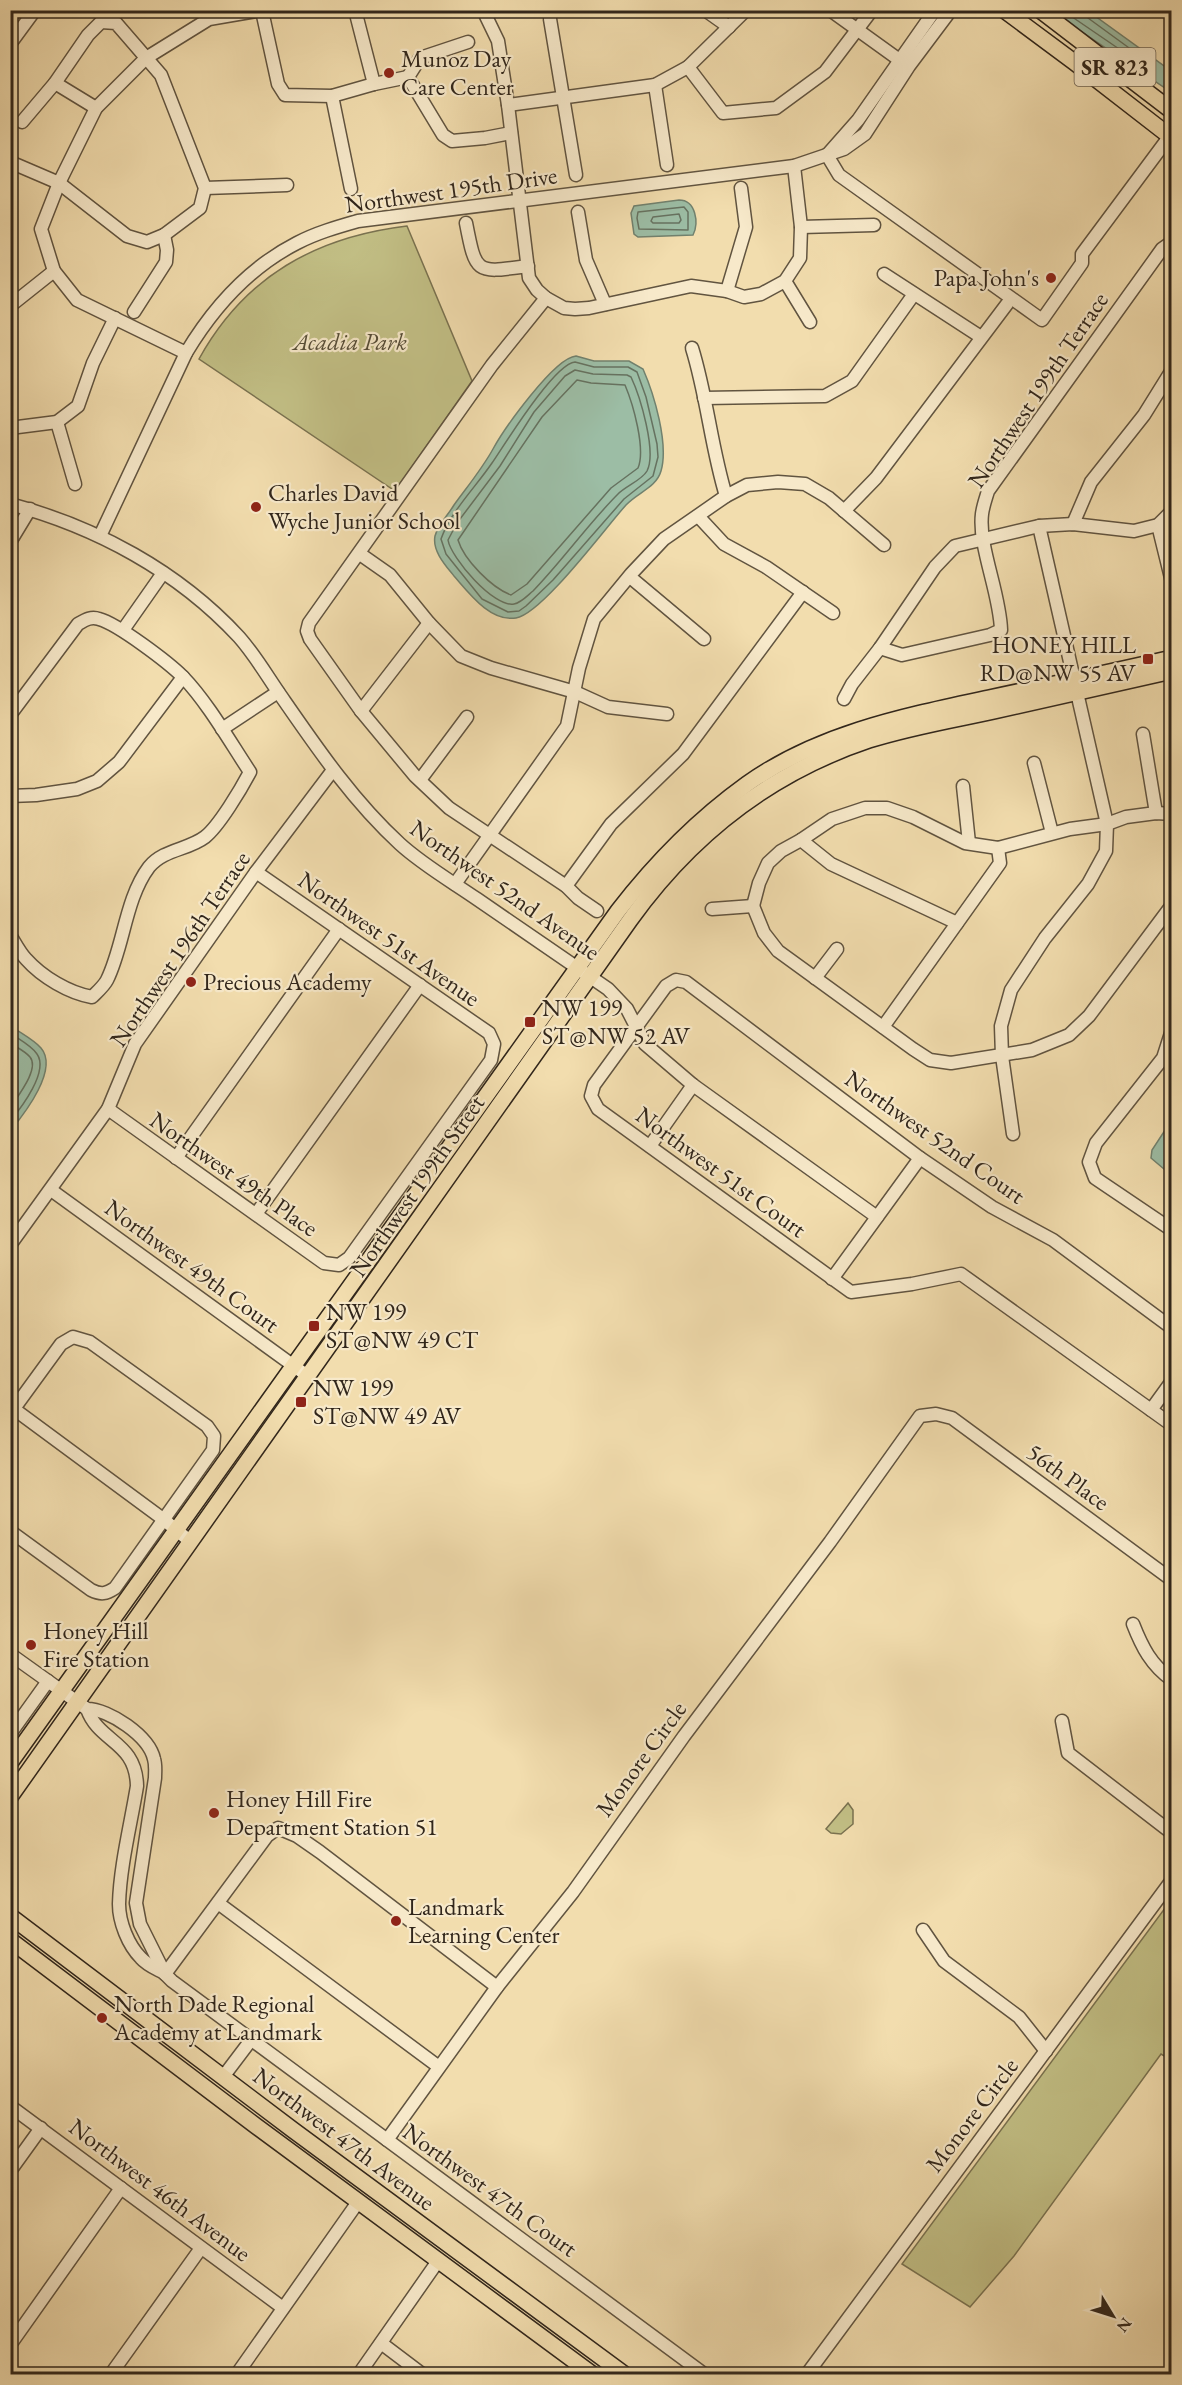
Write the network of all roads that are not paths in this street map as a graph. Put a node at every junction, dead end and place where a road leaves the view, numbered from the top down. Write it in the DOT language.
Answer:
graph roads {
  1 [pos="35,10"];
  2 [pos="262,10"];
  3 [pos="355,10"];
  4 [pos="483,10"];
  5 [pos="705,10"];
  6 [pos="746,10"];
  7 [pos="830,10"];
  8 [pos="872,10"];
  9 [pos="935,10"];
  10 [pos="951,10"];
  11 [pos="1004,10"];
  12 [pos="1040,10"];
  13 [pos="208,15"];
  14 [pos="550,19"];
  15 [pos="729,27"];
  16 [pos="858,31"];
  17 [pos="468,42"];
  18 [pos="10,44"];
  19 [pos="146,58"];
  20 [pos="904,63"];
  21 [pos="688,67"];
  22 [pos="408,77"];
  23 [pos="55,83"];
  24 [pos="374,84"];
  25 [pos="655,85"];
  26 [pos="332,96"];
  27 [pos="562,98"];
  28 [pos="508,105"];
  29 [pos="96,108"];
  30 [pos="1172,111"];
  31 [pos="22,122"];
  32 [pos="511,133"];
  33 [pos="1171,135"];
  34 [pos="827,155"];
  35 [pos="10,162"];
  36 [pos="667,165"];
  37 [pos="794,166"];
  38 [pos="576,175"];
  39 [pos="59,183"];
  40 [pos="287,185"];
  41 [pos="205,188"];
  42 [pos="741,188"];
  43 [pos="351,189"];
  44 [pos="520,200"];
  45 [pos="578,212"];
  46 [pos="466,223"];
  47 [pos="874,225"];
  48 [pos="801,227"];
  49 [pos="164,235"];
  50 [pos="1172,242"];
  51 [pos="528,266"];
  52 [pos="54,271"];
  53 [pos="884,274"];
  54 [pos="785,281"];
  55 [pos="727,291"];
  56 [pos="914,294"];
  57 [pos="546,298"];
  58 [pos="606,304"];
  59 [pos="1007,304"];
  60 [pos="10,306"];
  61 [pos="134,312"];
  62 [pos="115,318"];
  63 [pos="810,322"];
  64 [pos="981,337"];
  65 [pos="692,348"];
  66 [pos="186,353"];
  67 [pos="1172,370"];
  68 [pos="704,398"];
  69 [pos="57,422"];
  70 [pos="10,428"];
  71 [pos="75,484"];
  72 [pos="726,496"];
  73 [pos="10,504"];
  74 [pos="30,509"];
  75 [pos="844,511"];
  76 [pos="1172,511"];
  77 [pos="698,516"];
  78 [pos="1073,524"];
  79 [pos="1158,525"];
  80 [pos="1039,526"];
  81 [pos="100,536"];
  82 [pos="984,538"];
  83 [pos="10,542"];
  84 [pos="884,545"];
  85 [pos="360,554"];
  86 [pos="163,573"];
  87 [pos="630,577"];
  88 [pos="1172,582"];
  89 [pos="803,592"];
  90 [pos="833,614"];
  91 [pos="429,623"];
  92 [pos="123,630"];
  93 [pos="704,639"];
  94 [pos="880,648"];
  95 [pos="1172,658"];
  96 [pos="1172,671"];
  97 [pos="183,677"];
  98 [pos="1075,686"];
  99 [pos="278,692"];
  100 [pos="574,692"];
  101 [pos="844,699"];
  102 [pos="361,711"];
  103 [pos="667,714"];
  104 [pos="10,715"];
  105 [pos="466,717"];
  106 [pos="222,729"];
  107 [pos="1143,734"];
  108 [pos="1034,763"];
  109 [pos="333,770"];
  110 [pos="420,780"];
  111 [pos="963,786"];
  112 [pos="751,789"];
  113 [pos="10,796"];
  114 [pos="1156,813"];
  115 [pos="1172,814"];
  116 [pos="1107,824"];
  117 [pos="1052,833"];
  118 [pos="491,835"];
  119 [pos="801,840"];
  120 [pos="969,843"];
  121 [pos="998,848"];
  122 [pos="256,872"];
  123 [pos="455,884"];
  124 [pos="566,886"];
  125 [pos="1172,905"];
  126 [pos="753,906"];
  127 [pos="712,909"];
  128 [pos="597,911"];
  129 [pos="957,923"];
  130 [pos="339,929"];
  131 [pos="10,935"];
  132 [pos="837,949"];
  133 [pos="577,968"];
  134 [pos="591,977"];
  135 [pos="815,978"];
  136 [pos="420,985"];
  137 [pos="883,1027"];
  138 [pos="636,1029"];
  139 [pos="1172,1030"];
  140 [pos="1002,1056"];
  141 [pos="693,1085"];
  142 [pos="108,1109"];
  143 [pos="1013,1134"];
  144 [pos="650,1146"];
  145 [pos="176,1158"];
  146 [pos="920,1158"];
  147 [pos="419,1161"];
  148 [pos="432,1171"];
  149 [pos="447,1182"];
  150 [pos="51,1190"];
  151 [pos="256,1214"];
  152 [pos="877,1217"];
  153 [pos="1172,1230"];
  154 [pos="10,1245"];
  155 [pos="832,1279"];
  156 [pos="1172,1328"];
  157 [pos="294,1366"];
  158 [pos="309,1377"];
  159 [pos="1172,1381"];
  160 [pos="1151,1410"];
  161 [pos="12,1412"];
  162 [pos="936,1414"];
  163 [pos="1172,1425"];
  164 [pos="163,1519"];
  165 [pos="10,1531"];
  166 [pos="176,1531"];
  167 [pos="191,1542"];
  168 [pos="1172,1580"];
  169 [pos="1133,1623"];
  170 [pos="10,1654"];
  171 [pos="1172,1680"];
  172 [pos="48,1681"];
  173 [pos="63,1692"];
  174 [pos="82,1706"];
  175 [pos="1062,1721"];
  176 [pos="10,1734"];
  177 [pos="142,1740"];
  178 [pos="127,1752"];
  179 [pos="10,1763"];
  180 [pos="10,1797"];
  181 [pos="1172,1833"];
  182 [pos="1172,1880"];
  183 [pos="121,1882"];
  184 [pos="139,1883"];
  185 [pos="218,1903"];
  186 [pos="10,1916"];
  187 [pos="923,1930"];
  188 [pos="10,1940"];
  189 [pos="165,1974"];
  190 [pos="498,1987"];
  191 [pos="251,2040"];
  192 [pos="149,2044"];
  193 [pos="181,2045"];
  194 [pos="1046,2051"];
  195 [pos="439,2067"];
  196 [pos="223,2077"];
  197 [pos="10,2106"];
  198 [pos="41,2128"];
  199 [pos="387,2140"];
  200 [pos="10,2171"];
  201 [pos="357,2177"];
  202 [pos="121,2188"];
  203 [pos="358,2202"];
  204 [pos="201,2247"];
  205 [pos="438,2261"];
  206 [pos="473,2263"];
  207 [pos="283,2308"];
  208 [pos="381,2343"];
  209 [pos="10,2345"];
  210 [pos="111,2374"];
  211 [pos="237,2374"];
  212 [pos="359,2374"];
  213 [pos="422,2374"];
  214 [pos="592,2374"];
  215 [pos="624,2374"];
  216 [pos="704,2374"];
  217 [pos="807,2374"];
  1 -- 18 [label="street"];
  2 -- 13 [label="street"];
  2 -- 26 [label="street"];
  3 -- 24 [label="street"];
  4 -- 28 [label="street"];
  5 -- 15 [label="street"];
  6 -- 15 [label="street"];
  7 -- 16 [label="street"];
  8 -- 16 [label="street"];
  9 -- 20 [label="street, Northwest 195th Drive"];
  10 -- 20 [label="street, Northwest 195th Drive"];
  11 -- 33 [label="main road, SR 823"];
  12 -- 30 [label="main road, SR 823"];
  13 -- 19 [label="street"];
  14 -- 27 [label="street"];
  15 -- 21 [label="street"];
  16 -- 20 [label="street"];
  16 -- 21 [label="street"];
  17 -- 22 [label="street"];
  19 -- 23 [label="street"];
  19 -- 29 [label="street"];
  19 -- 41 [label="street"];
  20 -- 34 [label="street, Northwest 195th Drive"];
  21 -- 25 [label="street"];
  22 -- 24 [label="street"];
  22 -- 32 [label="street"];
  23 -- 29 [label="street"];
  23 -- 31 [label="street"];
  24 -- 26 [label="street"];
  25 -- 27 [label="street"];
  25 -- 36 [label="street"];
  26 -- 43 [label="street"];
  27 -- 28 [label="street"];
  27 -- 38 [label="street"];
  28 -- 32 [label="street"];
  29 -- 39 [label="street"];
  32 -- 44 [label="street"];
  33 -- 34 [label="street"];
  34 -- 37 [label="street, Northwest 195th Drive"];
  35 -- 39 [label="street"];
  37 -- 44 [label="street, Northwest 195th Drive"];
  37 -- 48 [label="street"];
  39 -- 49 [label="street"];
  39 -- 52 [label="street"];
  40 -- 41 [label="street"];
  41 -- 49 [label="street"];
  42 -- 55 [label="street"];
  44 -- 51 [label="street"];
  44 -- 66 [label="street, Northwest 195th Drive"];
  45 -- 58 [label="street"];
  46 -- 51 [label="street"];
  47 -- 48 [label="street"];
  48 -- 54 [label="street"];
  49 -- 61 [label="street"];
  50 -- 82 [label="street, Northwest 199th Terrace"];
  51 -- 57 [label="street"];
  52 -- 60 [label="street"];
  52 -- 62 [label="street"];
  53 -- 56 [label="street"];
  54 -- 55 [label="street"];
  54 -- 63 [label="street"];
  55 -- 58 [label="street"];
  56 -- 64 [label="street"];
  56 -- 68 [label="street"];
  57 -- 58 [label="street"];
  57 -- 85 [label="street"];
  59 -- 64 [label="street"];
  62 -- 66 [label="street"];
  62 -- 69 [label="street"];
  64 -- 75 [label="street"];
  65 -- 68 [label="street"];
  66 -- 81 [label="street, Northwest 195th Drive"];
  67 -- 78 [label="street"];
  68 -- 72 [label="street"];
  69 -- 70 [label="street"];
  69 -- 71 [label="street"];
  72 -- 75 [label="street"];
  72 -- 77 [label="street"];
  73 -- 74 [label="street, Northwest 52nd Avenue"];
  74 -- 81 [label="street, Northwest 52nd Avenue"];
  74 -- 83 [label="street"];
  75 -- 84 [label="street"];
  76 -- 79 [label="street"];
  77 -- 87 [label="street"];
  77 -- 89 [label="street"];
  78 -- 79 [label="street"];
  78 -- 80 [label="street"];
  79 -- 88 [label="street"];
  80 -- 82 [label="street"];
  80 -- 98 [label="street"];
  81 -- 86 [label="street, Northwest 52nd Avenue"];
  82 -- 94 [label="street"];
  82 -- 94 [label="street, Northwest 199th Terrace"];
  85 -- 91 [label="street"];
  85 -- 102 [label="street"];
  86 -- 92 [label="street"];
  86 -- 99 [label="street, Northwest 52nd Avenue"];
  87 -- 93 [label="street"];
  87 -- 100 [label="street"];
  89 -- 90 [label="street"];
  89 -- 124 [label="street"];
  91 -- 100 [label="street"];
  91 -- 102 [label="street"];
  92 -- 97 [label="street"];
  92 -- 104 [label="street"];
  94 -- 101 [label="street"];
  95 -- 98 [label="main road"];
  96 -- 98 [label="main road"];
  97 -- 106 [label="street"];
  97 -- 113 [label="street"];
  98 -- 112 [label="main road"];
  98 -- 116 [label="street"];
  99 -- 106 [label="street"];
  99 -- 109 [label="street, Northwest 52nd Avenue"];
  100 -- 103 [label="street"];
  100 -- 118 [label="street"];
  102 -- 110 [label="street"];
  105 -- 110 [label="street"];
  106 -- 131 [label="street"];
  107 -- 114 [label="street"];
  108 -- 117 [label="street"];
  109 -- 122 [label="street, Northwest 196th Terrace"];
  109 -- 123 [label="street, Northwest 52nd Avenue"];
  110 -- 118 [label="street"];
  111 -- 120 [label="street"];
  112 -- 133 [label="main road, Northwest 199th Street"];
  112 -- 134 [label="main road, Northwest 199th Street"];
  114 -- 115 [label="street"];
  114 -- 116 [label="street"];
  116 -- 117 [label="street"];
  116 -- 140 [label="street"];
  117 -- 121 [label="street"];
  118 -- 123 [label="street"];
  118 -- 124 [label="street"];
  119 -- 120 [label="street"];
  119 -- 126 [label="street"];
  119 -- 129 [label="street"];
  120 -- 121 [label="street"];
  121 -- 129 [label="street"];
  122 -- 130 [label="street, Northwest 51st Avenue"];
  122 -- 142 [label="street, Northwest 196th Terrace"];
  123 -- 133 [label="street, Northwest 52nd Avenue"];
  124 -- 128 [label="street"];
  125 -- 140 [label="street"];
  126 -- 127 [label="street"];
  126 -- 135 [label="street"];
  129 -- 137 [label="street"];
  130 -- 136 [label="street, Northwest 51st Avenue"];
  130 -- 145 [label="street"];
  132 -- 135 [label="street"];
  133 -- 134 [label="street, Northwest 52nd Avenue"];
  133 -- 148 [label="main road, Northwest 199th Street"];
  134 -- 138 [label="street, Northwest 52nd Avenue"];
  134 -- 149 [label="main road, Northwest 199th Street"];
  135 -- 137 [label="street"];
  136 -- 147 [label="street, Northwest 51st Avenue"];
  136 -- 151 [label="street"];
  137 -- 140 [label="street"];
  138 -- 141 [label="street, Northwest 52nd Avenue"];
  138 -- 144 [label="street, Northwest 51st Court"];
  138 -- 146 [label="street, Northwest 52nd Court"];
  139 -- 153 [label="street"];
  140 -- 143 [label="street"];
  141 -- 144 [label="street"];
  141 -- 152 [label="street, Northwest 52nd Avenue"];
  142 -- 145 [label="street, Northwest 49th Place"];
  142 -- 150 [label="street, Northwest 196th Terrace"];
  144 -- 155 [label="street, Northwest 51st Court"];
  145 -- 151 [label="street, Northwest 49th Place"];
  146 -- 152 [label="street"];
  146 -- 156 [label="street, Northwest 52nd Court"];
  147 -- 148 [label="street"];
  147 -- 151 [label="street, Northwest 49th Place"];
  148 -- 149 [label="street"];
  148 -- 157 [label="main road, Northwest 199th Street"];
  149 -- 158 [label="main road, Northwest 199th Street"];
  150 -- 154 [label="street, Northwest 196th Terrace"];
  150 -- 157 [label="street, Northwest 49th Court"];
  152 -- 155 [label="street"];
  155 -- 160 [label="street"];
  157 -- 158 [label="street, Northwest 49th Court"];
  157 -- 166 [label="main road, Northwest 199th Street"];
  158 -- 167 [label="main road, Northwest 199th Street"];
  159 -- 160 [label="street"];
  160 -- 163 [label="street"];
  161 -- 164 [label="street"];
  161 -- 164 [label="street"];
  162 -- 168 [label="street, 56th Place"];
  162 -- 190 [label="street, Monore Circle"];
  164 -- 165 [label="street"];
  164 -- 166 [label="street"];
  166 -- 167 [label="street"];
  166 -- 173 [label="main road, Northwest 199th Street"];
  167 -- 174 [label="main road, Northwest 199th Street"];
  169 -- 171 [label="street"];
  170 -- 172 [label="street"];
  172 -- 173 [label="street"];
  172 -- 176 [label="street"];
  173 -- 174 [label="street"];
  173 -- 179 [label="main road, Northwest 199th Street"];
  174 -- 177 [label="street"];
  174 -- 178 [label="street"];
  174 -- 180 [label="main road, Northwest 199th Street"];
  175 -- 181 [label="street"];
  177 -- 178 [label="street"];
  177 -- 184 [label="street"];
  178 -- 183 [label="street, Northwest 47th Court"];
  182 -- 194 [label="street, Monore Circle"];
  183 -- 184 [label="street"];
  183 -- 189 [label="street, Northwest 47th Court"];
  184 -- 189 [label="street"];
  185 -- 189 [label="street"];
  185 -- 190 [label="street"];
  185 -- 195 [label="street"];
  186 -- 193 [label="main road, Northwest 47th Avenue"];
  187 -- 194 [label="street"];
  188 -- 192 [label="main road, Northwest 47th Avenue"];
  189 -- 191 [label="street, Northwest 47th Court"];
  190 -- 195 [label="street, Monore Circle"];
  191 -- 196 [label="street"];
  191 -- 199 [label="street, Northwest 47th Court"];
  192 -- 193 [label="main road"];
  192 -- 203 [label="main road, Northwest 47th Avenue"];
  193 -- 196 [label="main road, Northwest 47th Avenue"];
  194 -- 217 [label="street, Monore Circle"];
  195 -- 199 [label="street, Monore Circle"];
  196 -- 201 [label="main road, Northwest 47th Avenue"];
  197 -- 198 [label="street, Northwest 46th Avenue"];
  198 -- 200 [label="street"];
  198 -- 202 [label="street, Northwest 46th Avenue"];
  199 -- 216 [label="street, Northwest 47th Court"];
  201 -- 203 [label="main road"];
  201 -- 206 [label="main road, Northwest 47th Avenue"];
  202 -- 204 [label="street, Northwest 46th Avenue"];
  202 -- 209 [label="street"];
  203 -- 205 [label="main road, Northwest 47th Avenue"];
  203 -- 207 [label="street"];
  204 -- 207 [label="street, Northwest 46th Avenue"];
  204 -- 210 [label="street"];
  205 -- 206 [label="main road"];
  205 -- 208 [label="street"];
  205 -- 214 [label="main road, Northwest 47th Avenue"];
  206 -- 215 [label="main road, Northwest 47th Avenue"];
  207 -- 211 [label="street"];
  208 -- 212 [label="street"];
  208 -- 213 [label="street"];
}
